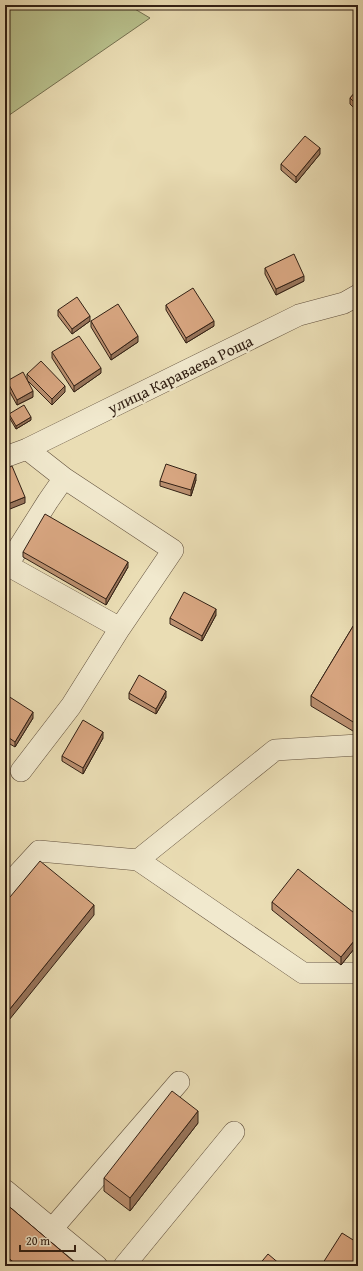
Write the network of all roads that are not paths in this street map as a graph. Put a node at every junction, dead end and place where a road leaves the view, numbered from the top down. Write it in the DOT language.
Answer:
graph roads {
  1 [pos="358,296"];
  2 [pos="27,449"];
  3 [pos="5,457"];
  4 [pos="64,478"];
  5 [pos="6,567"];
  6 [pos="120,628"];
  7 [pos="358,745"];
  8 [pos="21,771"];
  9 [pos="138,860"];
  10 [pos="5,888"];
  11 [pos="358,973"];
  12 [pos="178,1082"];
  13 [pos="234,1132"];
  14 [pos="5,1190"];
  15 [pos="52,1229"];
  16 [pos="97,1266"];
  17 [pos="124,1266"];
  1 -- 2 [label="street, улица Караваева Роща"];
  2 -- 3 [label="street, улица Караваева Роща"];
  2 -- 4 [label="street"];
  4 -- 5 [label="street"];
  4 -- 6 [label="street"];
  5 -- 6 [label="street"];
  6 -- 8 [label="street"];
  7 -- 9 [label="street"];
  9 -- 10 [label="street"];
  9 -- 11 [label="street"];
  12 -- 15 [label="street"];
  13 -- 17 [label="street"];
  14 -- 15 [label="street"];
  15 -- 16 [label="street"];
}
